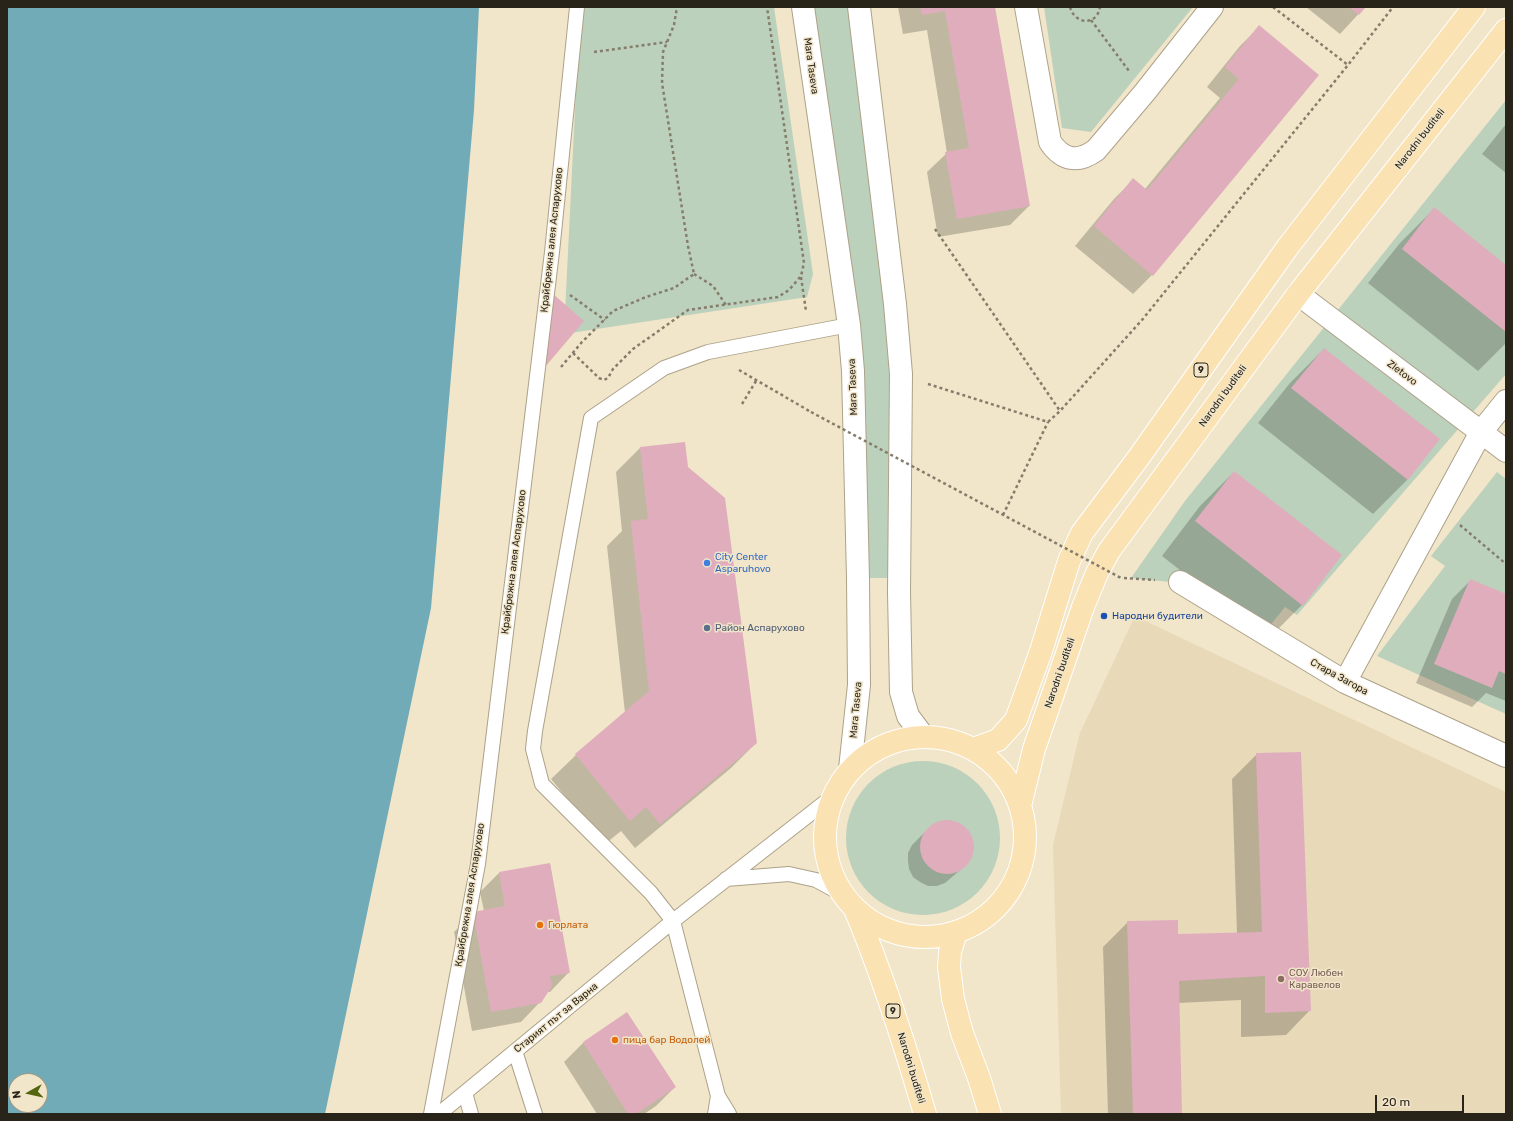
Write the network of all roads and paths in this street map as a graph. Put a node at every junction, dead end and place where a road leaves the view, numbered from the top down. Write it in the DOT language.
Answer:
graph roads {
  1 [pos="577,7"];
  2 [pos="677,7"];
  3 [pos="767,7"];
  4 [pos="803,7"];
  5 [pos="860,7"];
  6 [pos="1026,7"];
  7 [pos="1070,7"];
  8 [pos="1100,7"];
  9 [pos="1212,7"];
  10 [pos="1273,7"];
  11 [pos="1393,7"];
  12 [pos="1474,7"];
  13 [pos="1091,20"];
  14 [pos="1506,30"];
  15 [pos="667,42"];
  16 [pos="572,56"];
  17 [pos="1348,65"];
  18 [pos="1145,92"];
  19 [pos="935,229"];
  20 [pos="694,274"];
  21 [pos="801,276"];
  22 [pos="548,280"];
  23 [pos="1298,294"];
  24 [pos="726,305"];
  25 [pos="605,320"];
  26 [pos="849,325"];
  27 [pos="808,333"];
  28 [pos="573,352"];
  29 [pos="734,367"];
  30 [pos="901,374"];
  31 [pos="536,380"];
  32 [pos="756,381"];
  33 [pos="1506,401"];
  34 [pos="742,404"];
  35 [pos="1060,411"];
  36 [pos="1048,422"];
  37 [pos="1481,432"];
  38 [pos="1506,451"];
  39 [pos="1440,507"];
  40 [pos="1003,515"];
  41 [pos="1506,564"];
  42 [pos="1180,582"];
  43 [pos="1344,682"];
  44 [pos="923,736"];
  45 [pos="973,749"];
  46 [pos="1506,756"];
  47 [pos="850,769"];
  48 [pos="833,796"];
  49 [pos="1020,806"];
  50 [pos="726,879"];
  51 [pos="849,901"];
  52 [pos="672,921"];
  53 [pos="956,932"];
  54 [pos="515,1051"];
  55 [pos="465,1092"];
  56 [pos="718,1096"];
  57 [pos="431,1114"];
  58 [pos="439,1114"];
  59 [pos="471,1114"];
  60 [pos="535,1114"];
  61 [pos="715,1114"];
  62 [pos="729,1114"];
  63 [pos="925,1114"];
  64 [pos="990,1114"];
  1 -- 16 [label="lane, Крайбрежна алея Аспарухово"];
  2 -- 15 [label="path"];
  3 -- 21 [label="path"];
  4 -- 26 [label="main road, Mara Taseva"];
  5 -- 30 [label="main road"];
  6 -- 18 [label="main road"];
  7 -- 13 [label="path"];
  8 -- 13 [label="path"];
  9 -- 18 [label="main road"];
  10 -- 17 [label="path"];
  11 -- 17 [label="path"];
  12 -- 45 [label="main road, 9"];
  13 -- 18 [label="path"];
  14 -- 23 [label="main road, Narodni buditeli / 9"];
  15 -- 16 [label="path"];
  15 -- 20 [label="path"];
  16 -- 22 [label="lane, Крайбрежна алея Аспарухово"];
  17 -- 35 [label="path"];
  19 -- 35 [label="path"];
  20 -- 24 [label="path"];
  20 -- 25 [label="path"];
  21 -- 24 [label="path"];
  21 -- 27 [label="path"];
  22 -- 25 [label="path"];
  22 -- 31 [label="lane, Крайбрежна алея Аспарухово"];
  23 -- 37 [label="main road, Zletovo"];
  23 -- 49 [label="main road, Narodni buditeli / 9"];
  24 -- 28 [label="path"];
  25 -- 28 [label="path"];
  26 -- 27 [label="lane"];
  26 -- 47 [label="main road, Mara Taseva"];
  27 -- 52 [label="lane"];
  28 -- 31 [label="path"];
  29 -- 32 [label="path"];
  30 -- 36 [label="path"];
  30 -- 44 [label="main road"];
  31 -- 57 [label="lane, Крайбрежна алея Аспарухово"];
  32 -- 34 [label="path"];
  32 -- 40 [label="path, bridge"];
  33 -- 37 [label="main road"];
  35 -- 36 [label="path"];
  36 -- 40 [label="path"];
  37 -- 38 [label="main road, Zletovo"];
  37 -- 39 [label="main road"];
  39 -- 41 [label="path"];
  39 -- 43 [label="main road"];
  40 -- 42 [label="path, bridge"];
  42 -- 43 [label="main road, Стара Загора"];
  43 -- 46 [label="main road, Стара Загора"];
  44 -- 45 [label="main road, 9"];
  44 -- 47 [label="main road, 9"];
  45 -- 49 [label="main road, 9"];
  47 -- 48 [label="main road, 9"];
  48 -- 50 [label="lane, Старият път за Варна"];
  48 -- 51 [label="main road, 9"];
  49 -- 53 [label="main road, 9"];
  50 -- 51 [label="lane"];
  50 -- 52 [label="lane, Старият път за Варна"];
  51 -- 53 [label="main road, 9"];
  51 -- 63 [label="main road, Narodni buditeli / 9"];
  52 -- 54 [label="lane, Старият път за Варна"];
  52 -- 56 [label="lane"];
  53 -- 64 [label="main road"];
  54 -- 55 [label="lane, Старият път за Варна"];
  54 -- 60 [label="lane"];
  55 -- 58 [label="lane, Старият път за Варна"];
  55 -- 59 [label="lane"];
  56 -- 61 [label="lane"];
  56 -- 62 [label="lane"];
}
